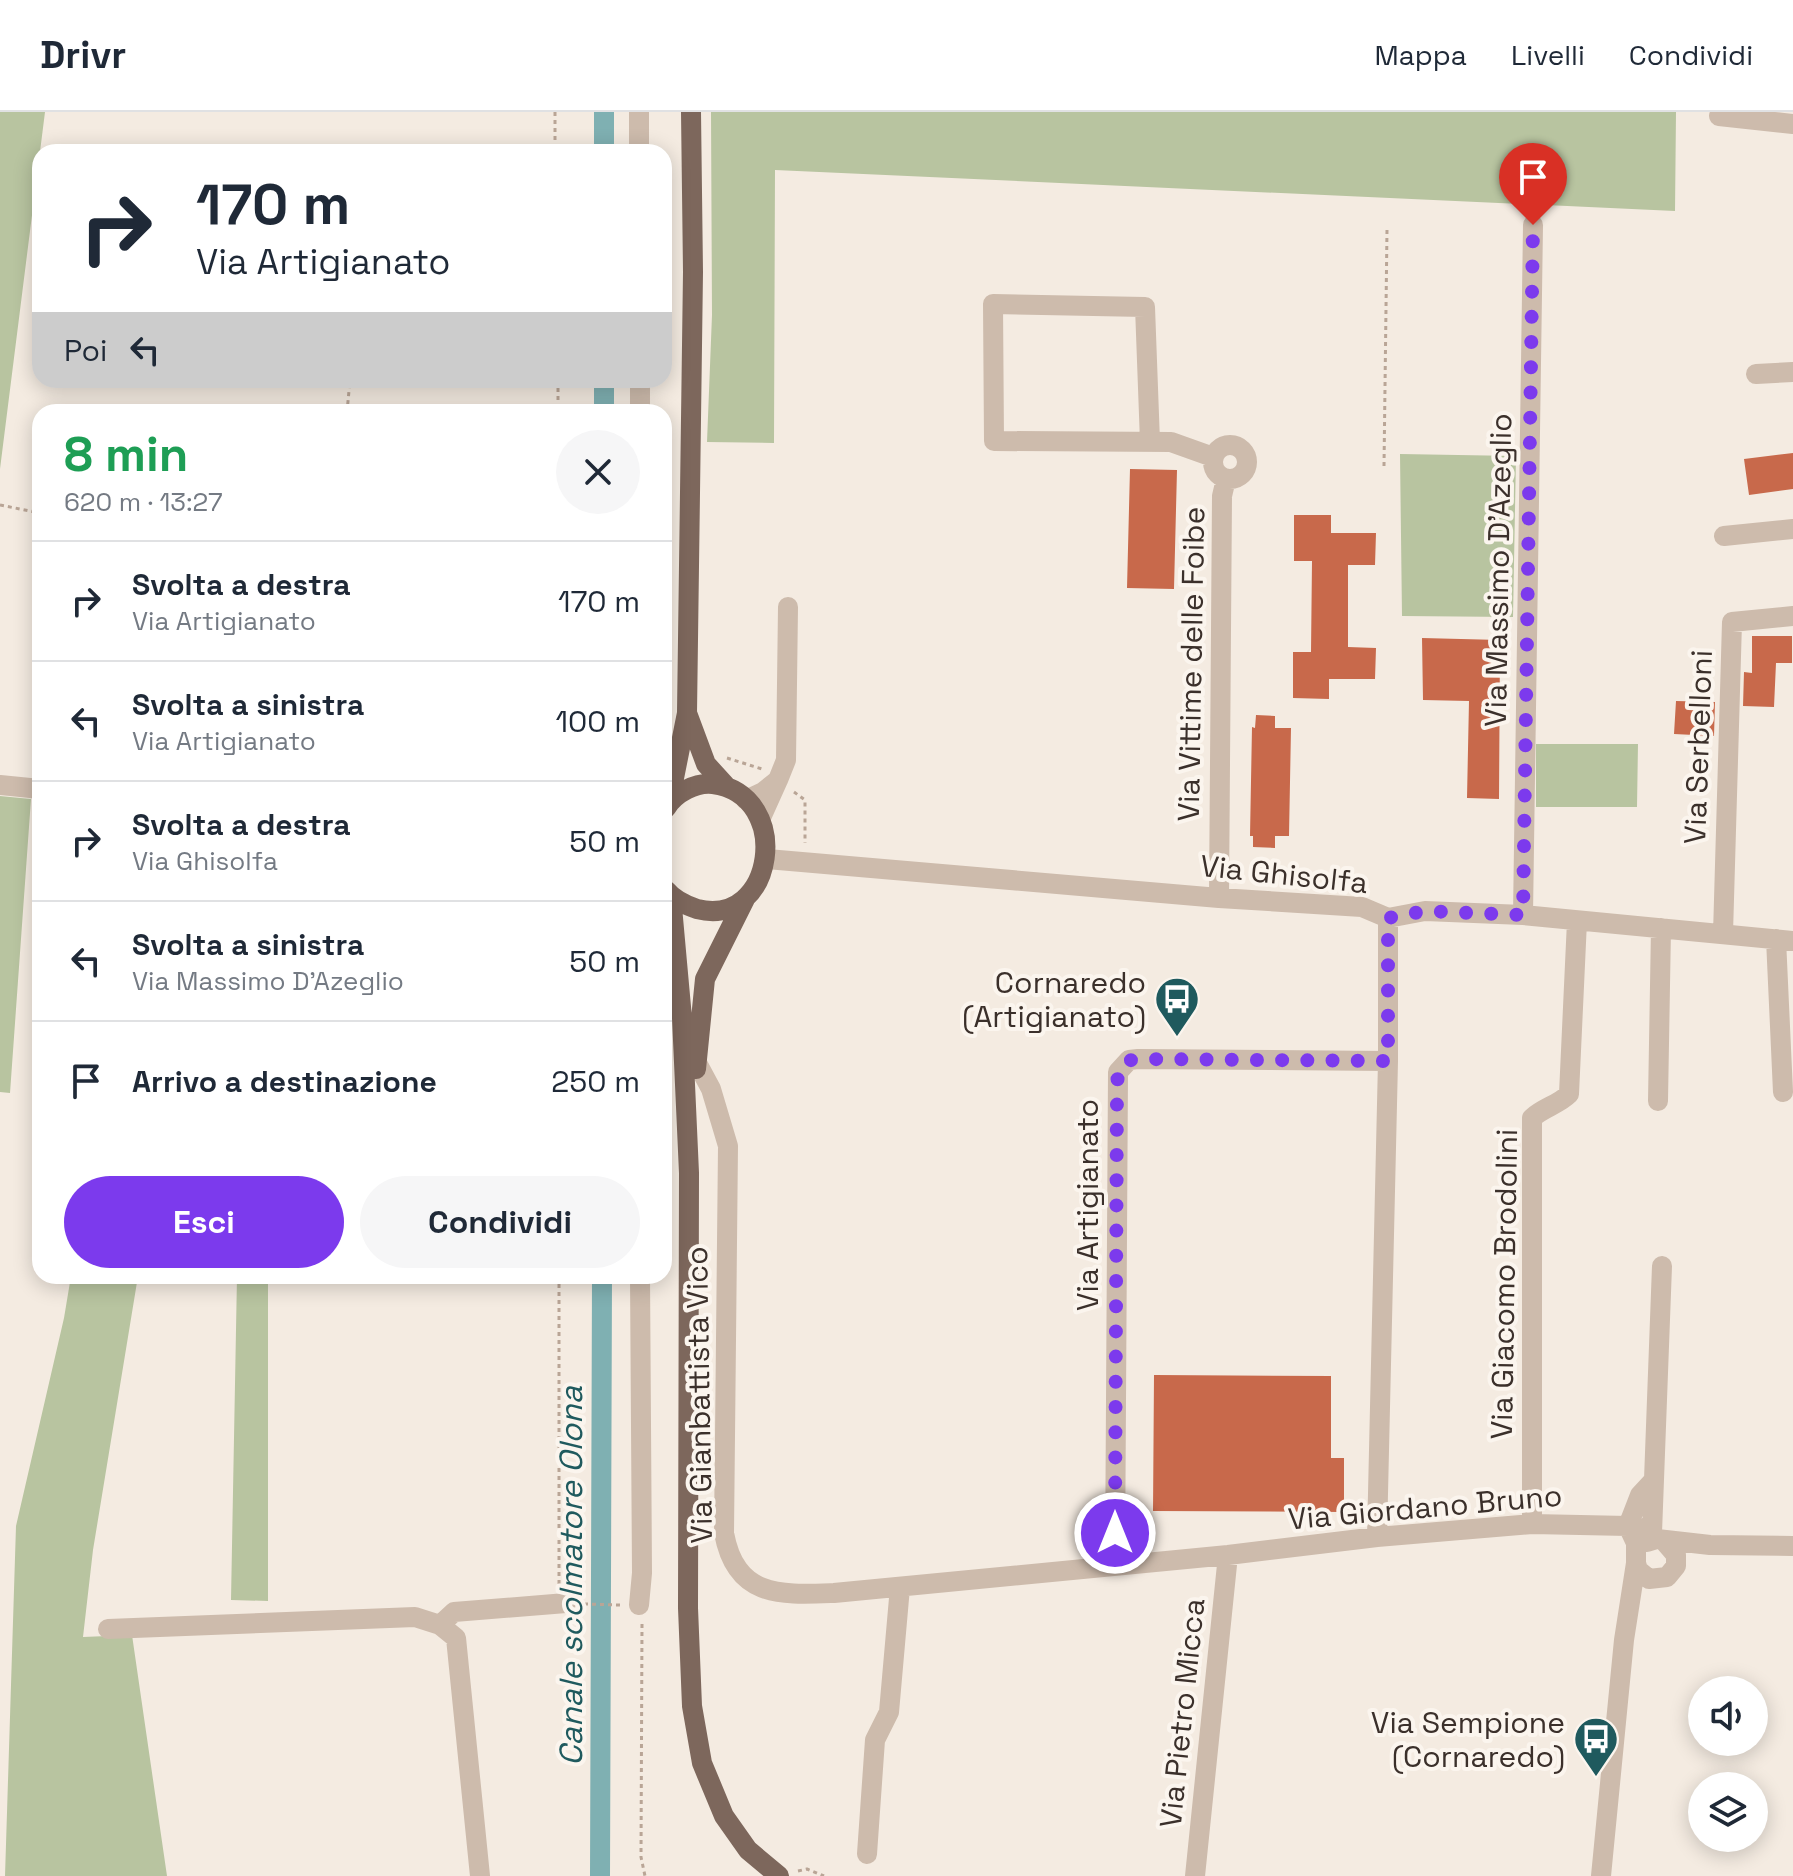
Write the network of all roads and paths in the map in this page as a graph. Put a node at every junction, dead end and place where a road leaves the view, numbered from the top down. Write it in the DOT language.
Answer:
graph roads {
  1 [pos="555,112"];
  2 [pos="639,112"];
  3 [pos="691,112"];
  4 [pos="1719,116"];
  5 [pos="1793,124"];
  6 [pos="555,144"];
  7 [pos="639,144"];
  8 [pos="1533,225"];
  9 [pos="1387,230"];
  10 [pos="1793,372"];
  11 [pos="1756,374"];
  12 [pos="1150,442"];
  13 [pos="1213,457"];
  14 [pos="1384,466"];
  15 [pos="1226,479"];
  16 [pos="0,505"];
  17 [pos="32,511"];
  18 [pos="1793,529"];
  19 [pos="1724,536"];
  20 [pos="788,607"];
  21 [pos="1793,616"];
  22 [pos="687,713"];
  23 [pos="672,780"];
  24 [pos="778,780"];
  25 [pos="0,785"];
  26 [pos="726,786"];
  27 [pos="32,788"];
  28 [pos="746,800"];
  29 [pos="672,802"];
  30 [pos="760,820"];
  31 [pos="767,859"];
  32 [pos="672,895"];
  33 [pos="1219,898"];
  34 [pos="745,899"];
  35 [pos="1523,915"];
  36 [pos="1388,918"];
  37 [pos="1577,921"];
  38 [pos="672,928"];
  39 [pos="1661,928"];
  40 [pos="1723,934"];
  41 [pos="1785,940"];
  42 [pos="696,1061"];
  43 [pos="1388,1061"];
  44 [pos="1783,1092"];
  45 [pos="1658,1101"];
  46 [pos="689,1173"];
  47 [pos="1662,1266"];
  48 [pos="559,1284"];
  49 [pos="640,1284"];
  50 [pos="1653,1481"];
  51 [pos="1532,1524"];
  52 [pos="1628,1526"];
  53 [pos="1377,1537"];
  54 [pos="1658,1538"];
  55 [pos="1710,1545"];
  56 [pos="1793,1546"];
  57 [pos="1228,1555"];
  58 [pos="1636,1559"];
  59 [pos="1676,1562"];
  60 [pos="1115,1566"];
  61 [pos="1652,1579"];
  62 [pos="900,1587"];
  63 [pos="576,1604"];
  64 [pos="630,1605"];
  65 [pos="1627,1621"];
  66 [pos="440,1625"];
  67 [pos="108,1629"];
  68 [pos="748,1850"];
  69 [pos="867,1854"];
  70 [pos="480,1876"];
  71 [pos="645,1876"];
  72 [pos="756,1876"];
  73 [pos="779,1876"];
  74 [pos="790,1876"];
  75 [pos="824,1876"];
  76 [pos="1195,1876"];
  77 [pos="1601,1876"];
  1 -- 6 [label="path"];
  2 -- 7 [label="street"];
  3 -- 22 [label="main road"];
  4 -- 5 [label="street"];
  8 -- 35 [label="street, Via Massimo D'Azeglio"];
  9 -- 14 [label="path"];
  10 -- 11 [label="street"];
  12 -- 12 [label="street"];
  12 -- 13 [label="street"];
  13 -- 15 [label="street"];
  13 -- 15 [label="street"];
  15 -- 33 [label="street, Via Vittime delle Foibe"];
  16 -- 17 [label="path"];
  18 -- 19 [label="street"];
  20 -- 24 [label="street"];
  21 -- 40 [label="street, Via Serbelloni"];
  22 -- 23 [label="main road"];
  22 -- 26 [label="main road"];
  24 -- 28 [label="street"];
  24 -- 30 [label="street"];
  25 -- 27 [label="street"];
  26 -- 28 [label="main road"];
  26 -- 29 [label="main road"];
  28 -- 30 [label="main road"];
  30 -- 31 [label="main road"];
  31 -- 33 [label="street, Via Ghisolfa"];
  31 -- 34 [label="main road"];
  32 -- 34 [label="main road"];
  33 -- 36 [label="street, Via Ghisolfa"];
  34 -- 42 [label="main road"];
  35 -- 36 [label="street, Via Ghisolfa"];
  35 -- 37 [label="street, Via Ghisolfa"];
  36 -- 43 [label="street"];
  37 -- 39 [label="street, Via Ghisolfa"];
  37 -- 51 [label="street, Via Giacomo Brodolini"];
  38 -- 46 [label="main road"];
  39 -- 40 [label="street, Via Ghisolfa"];
  39 -- 45 [label="street"];
  40 -- 41 [label="street, Via Ghisolfa"];
  41 -- 44 [label="street"];
  42 -- 46 [label="main road"];
  42 -- 62 [label="street, Via Gianbattista Vico"];
  43 -- 53 [label="street"];
  43 -- 60 [label="street, Via Artigianato"];
  46 -- 68 [label="main road"];
  47 -- 50 [label="street"];
  48 -- 63 [label="path"];
  49 -- 64 [label="street"];
  50 -- 52 [label="street"];
  50 -- 54 [label="street"];
  51 -- 52 [label="street, Via Giordano Bruno"];
  51 -- 53 [label="street, Via Giordano Bruno"];
  52 -- 54 [label="street, Via Giordano Bruno"];
  52 -- 58 [label="street"];
  53 -- 57 [label="street, Via Giordano Bruno"];
  54 -- 55 [label="street, Via Giordano Bruno"];
  54 -- 58 [label="street"];
  54 -- 59 [label="street"];
  55 -- 56 [label="street, Via Giordano Bruno"];
  55 -- 59 [label="street"];
  57 -- 60 [label="street, Via Gianbattista Vico"];
  57 -- 76 [label="street, Via Pietro Micca"];
  58 -- 61 [label="street"];
  58 -- 65 [label="street"];
  59 -- 61 [label="street"];
  60 -- 62 [label="street, Via Gianbattista Vico"];
  61 -- 65 [label="street"];
  62 -- 69 [label="street"];
  63 -- 64 [label="path"];
  63 -- 66 [label="street"];
  64 -- 71 [label="path"];
  65 -- 77 [label="street"];
  66 -- 67 [label="street"];
  66 -- 70 [label="street"];
  68 -- 72 [label="main road"];
  68 -- 73 [label="main road"];
  74 -- 75 [label="path"];
}
